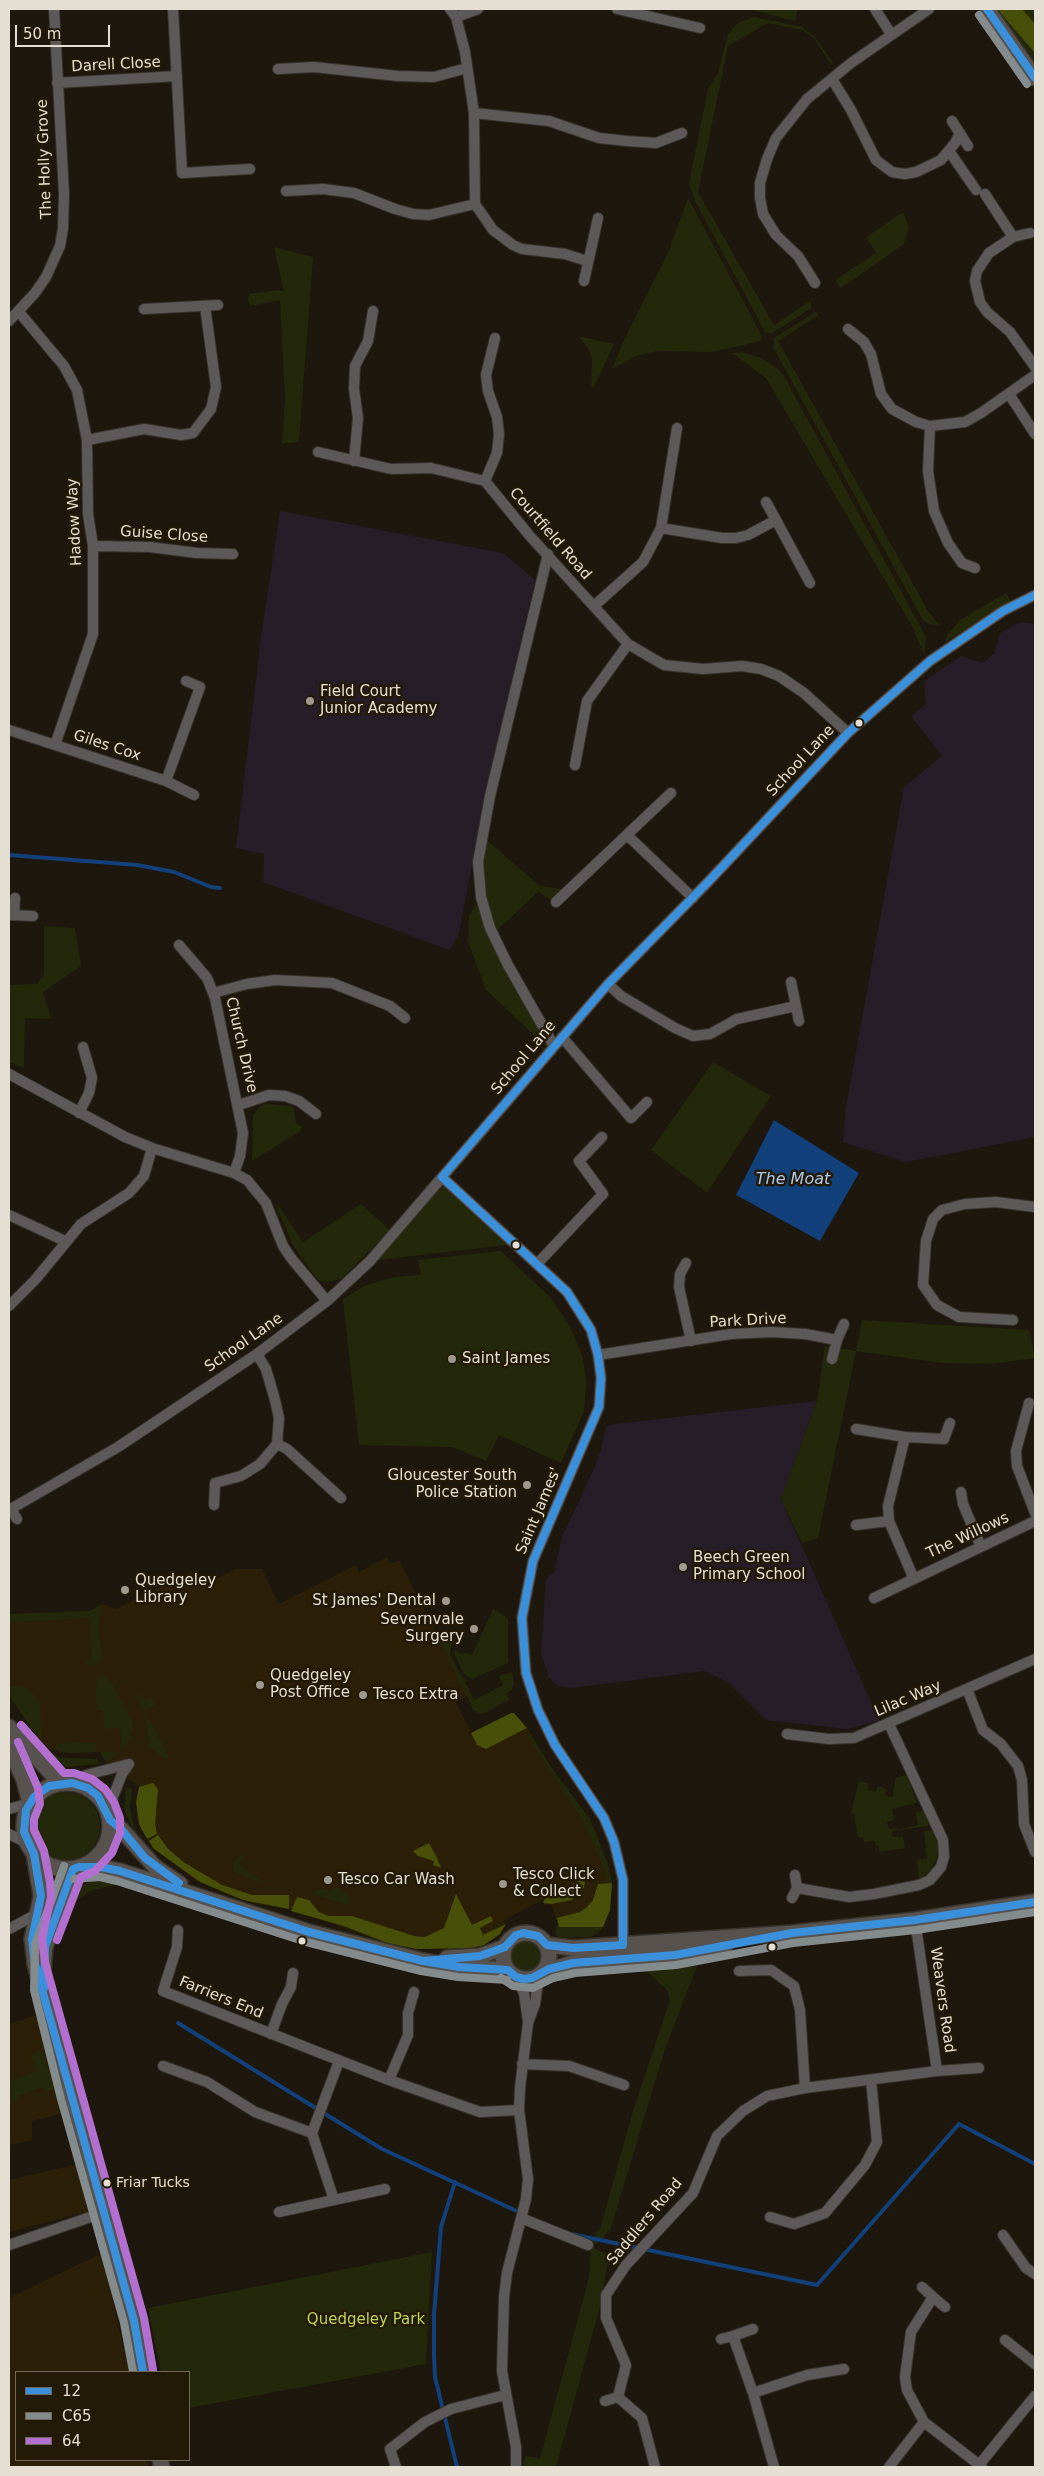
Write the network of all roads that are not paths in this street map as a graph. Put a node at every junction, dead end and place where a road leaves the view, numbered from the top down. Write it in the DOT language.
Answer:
graph roads {
  1 [pos="54,9"];
  2 [pos="173,9"];
  3 [pos="478,9"];
  4 [pos="617,9"];
  5 [pos="875,9"];
  6 [pos="930,9"];
  7 [pos="987,9"];
  8 [pos="637,11"];
  9 [pos="453,13"];
  10 [pos="700,28"];
  11 [pos="891,34"];
  12 [pos="468,68"];
  13 [pos="278,69"];
  14 [pos="177,76"];
  15 [pos="1035,78"];
  16 [pos="832,79"];
  17 [pos="57,83"];
  18 [pos="474,113"];
  19 [pos="952,121"];
  20 [pos="960,133"];
  21 [pos="682,134"];
  22 [pos="968,146"];
  23 [pos="949,151"];
  24 [pos="250,169"];
  25 [pos="286,191"];
  26 [pos="475,204"];
  27 [pos="598,218"];
  28 [pos="1030,233"];
  29 [pos="1013,238"];
  30 [pos="588,261"];
  31 [pos="584,281"];
  32 [pos="814,283"];
  33 [pos="218,305"];
  34 [pos="205,306"];
  35 [pos="144,308"];
  36 [pos="373,311"];
  37 [pos="19,312"];
  38 [pos="9,321"];
  39 [pos="848,329"];
  40 [pos="495,338"];
  41 [pos="1035,367"];
  42 [pos="1035,375"];
  43 [pos="1009,394"];
  44 [pos="930,426"];
  45 [pos="677,428"];
  46 [pos="1035,434"];
  47 [pos="87,440"];
  48 [pos="318,452"];
  49 [pos="354,461"];
  50 [pos="485,482"];
  51 [pos="766,502"];
  52 [pos="776,520"];
  53 [pos="662,528"];
  54 [pos="93,546"];
  55 [pos="232,554"];
  56 [pos="548,554"];
  57 [pos="975,568"];
  58 [pos="810,583"];
  59 [pos="1035,595"];
  60 [pos="594,606"];
  61 [pos="628,644"];
  62 [pos="186,682"];
  63 [pos="9,730"];
  64 [pos="848,733"];
  65 [pos="55,745"];
  66 [pos="575,765"];
  67 [pos="166,781"];
  68 [pos="671,793"];
  69 [pos="194,795"];
  70 [pos="627,835"];
  71 [pos="15,898"];
  72 [pos="693,898"];
  73 [pos="556,902"];
  74 [pos="11,915"];
  75 [pos="33,916"];
  76 [pos="179,946"];
  77 [pos="791,982"];
  78 [pos="608,984"];
  79 [pos="213,992"];
  80 [pos="796,1006"];
  81 [pos="405,1018"];
  82 [pos="799,1021"];
  83 [pos="562,1037"];
  84 [pos="554,1046"];
  85 [pos="83,1047"];
  86 [pos="9,1074"];
  87 [pos="647,1102"];
  88 [pos="238,1105"];
  89 [pos="79,1113"];
  90 [pos="316,1114"];
  91 [pos="602,1137"];
  92 [pos="152,1148"];
  93 [pos="234,1173"];
  94 [pos="442,1178"];
  95 [pos="1035,1207"];
  96 [pos="9,1215"];
  97 [pos="65,1241"];
  98 [pos="686,1263"];
  99 [pos="537,1264"];
  100 [pos="327,1301"];
  101 [pos="9,1306"];
  102 [pos="1013,1320"];
  103 [pos="844,1324"];
  104 [pos="837,1340"];
  105 [pos="691,1341"];
  106 [pos="257,1354"];
  107 [pos="598,1355"];
  108 [pos="832,1359"];
  109 [pos="1030,1403"];
  110 [pos="950,1423"];
  111 [pos="856,1429"];
  112 [pos="904,1437"];
  113 [pos="277,1444"];
  114 [pos="961,1492"];
  115 [pos="340,1498"];
  116 [pos="214,1505"];
  117 [pos="10,1510"];
  118 [pos="1035,1513"];
  119 [pos="17,1519"];
  120 [pos="888,1521"];
  121 [pos="1035,1521"];
  122 [pos="856,1525"];
  123 [pos="981,1547"];
  124 [pos="914,1579"];
  125 [pos="874,1598"];
  126 [pos="1035,1659"];
  127 [pos="967,1689"];
  128 [pos="889,1724"];
  129 [pos="9,1727"];
  130 [pos="787,1734"];
  131 [pos="9,1746"];
  132 [pos="66,1783"];
  133 [pos="30,1804"];
  134 [pos="9,1809"];
  135 [pos="108,1816"];
  136 [pos="9,1834"];
  137 [pos="30,1849"];
  138 [pos="1035,1852"];
  139 [pos="76,1868"];
  140 [pos="795,1875"];
  141 [pos="797,1888"];
  142 [pos="195,1893"];
  143 [pos="792,1898"];
  144 [pos="1035,1902"];
  145 [pos="37,1914"];
  146 [pos="915,1920"];
  147 [pos="9,1929"];
  148 [pos="178,1930"];
  149 [pos="547,1945"];
  150 [pos="505,1947"];
  151 [pos="623,1952"];
  152 [pos="423,1961"];
  153 [pos="739,1971"];
  154 [pos="512,1973"];
  155 [pos="293,1974"];
  156 [pos="541,1974"];
  157 [pos="44,1988"];
  158 [pos="414,1992"];
  159 [pos="528,2023"];
  160 [pos="272,2034"];
  161 [pos="339,2061"];
  162 [pos="522,2064"];
  163 [pos="163,2066"];
  164 [pos="980,2068"];
  165 [pos="937,2071"];
  166 [pos="389,2080"];
  167 [pos="871,2080"];
  168 [pos="624,2085"];
  169 [pos="805,2088"];
  170 [pos="519,2110"];
  171 [pos="312,2133"];
  172 [pos="385,2189"];
  173 [pos="334,2200"];
  174 [pos="105,2212"];
  175 [pos="279,2212"];
  176 [pos="770,2217"];
  177 [pos="521,2218"];
  178 [pos="1003,2235"];
  179 [pos="9,2245"];
  180 [pos="588,2245"];
  181 [pos="1035,2274"];
  182 [pos="922,2287"];
  183 [pos="933,2297"];
  184 [pos="944,2307"];
  185 [pos="753,2330"];
  186 [pos="733,2336"];
  187 [pos="721,2339"];
  188 [pos="1005,2340"];
  189 [pos="1035,2364"];
  190 [pos="844,2369"];
  191 [pos="143,2371"];
  192 [pos="753,2393"];
  193 [pos="505,2396"];
  194 [pos="1035,2396"];
  195 [pos="618,2397"];
  196 [pos="605,2400"];
  197 [pos="924,2422"];
  198 [pos="980,2466"];
  199 [pos="396,2467"];
  200 [pos="516,2467"];
  201 [pos="655,2467"];
  202 [pos="774,2467"];
  203 [pos="889,2467"];
  1 -- 17 [label="street, The Holly Grove"];
  2 -- 14 [label="street, Darell Close"];
  3 -- 9 [label="street"];
  4 -- 8 [label="street"];
  5 -- 11 [label="street"];
  6 -- 11 [label="street"];
  7 -- 15 [label="street"];
  8 -- 10 [label="street"];
  9 -- 12 [label="street"];
  11 -- 16 [label="street"];
  12 -- 13 [label="street"];
  12 -- 18 [label="street"];
  14 -- 17 [label="street, Darell Close"];
  14 -- 24 [label="street, Darell Close"];
  16 -- 23 [label="street"];
  16 -- 32 [label="street"];
  17 -- 37 [label="street, The Holly Grove"];
  18 -- 21 [label="street"];
  18 -- 26 [label="street"];
  19 -- 20 [label="street"];
  20 -- 22 [label="street"];
  20 -- 23 [label="street"];
  23 -- 29 [label="street"];
  25 -- 26 [label="street"];
  26 -- 30 [label="street"];
  27 -- 30 [label="street"];
  28 -- 29 [label="street"];
  29 -- 41 [label="street"];
  30 -- 31 [label="street"];
  33 -- 34 [label="street"];
  34 -- 35 [label="street"];
  34 -- 47 [label="street"];
  36 -- 49 [label="street"];
  37 -- 38 [label="street, The Holly Grove"];
  37 -- 47 [label="street, Hadow Way"];
  39 -- 44 [label="street"];
  40 -- 50 [label="street"];
  42 -- 43 [label="street"];
  43 -- 44 [label="street"];
  43 -- 46 [label="street"];
  44 -- 57 [label="street"];
  45 -- 53 [label="street"];
  47 -- 54 [label="street, Hadow Way"];
  48 -- 49 [label="street"];
  49 -- 50 [label="street"];
  50 -- 56 [label="street, Courtfield Road"];
  51 -- 52 [label="street"];
  52 -- 53 [label="street"];
  52 -- 58 [label="street"];
  53 -- 60 [label="street"];
  54 -- 55 [label="street, Guise Close"];
  54 -- 65 [label="street, Hadow Way"];
  56 -- 60 [label="street, Courtfield Road"];
  56 -- 84 [label="street"];
  59 -- 64 [label="street, School Lane"];
  60 -- 61 [label="street, Courtfield Road"];
  61 -- 64 [label="street, Courtfield Road"];
  61 -- 66 [label="street"];
  62 -- 67 [label="street"];
  63 -- 65 [label="street, Giles Cox"];
  64 -- 72 [label="street, School Lane"];
  65 -- 67 [label="street, Giles Cox"];
  67 -- 69 [label="street, Giles Cox"];
  68 -- 70 [label="street"];
  70 -- 72 [label="street"];
  70 -- 73 [label="street"];
  71 -- 74 [label="street"];
  72 -- 78 [label="street, School Lane"];
  74 -- 75 [label="street"];
  76 -- 79 [label="street, Church Drive"];
  77 -- 80 [label="street"];
  78 -- 80 [label="street"];
  78 -- 83 [label="street, School Lane"];
  79 -- 81 [label="street, Church Drive"];
  79 -- 88 [label="street, Church Drive"];
  80 -- 82 [label="street"];
  83 -- 84 [label="street, School Lane"];
  83 -- 87 [label="street"];
  84 -- 94 [label="street, School Lane"];
  85 -- 89 [label="street"];
  86 -- 89 [label="street"];
  88 -- 90 [label="street, Church Drive"];
  88 -- 93 [label="street, Church Drive"];
  89 -- 92 [label="street"];
  91 -- 99 [label="street"];
  92 -- 93 [label="street"];
  92 -- 97 [label="street"];
  93 -- 100 [label="street"];
  94 -- 99 [label="street, Saint James'"];
  94 -- 100 [label="street, School Lane"];
  95 -- 102 [label="street"];
  96 -- 97 [label="street"];
  97 -- 101 [label="street"];
  98 -- 105 [label="street, Park Drive"];
  99 -- 107 [label="street, Saint James'"];
  100 -- 106 [label="street, School Lane"];
  103 -- 104 [label="street"];
  104 -- 105 [label="street, Park Drive"];
  104 -- 108 [label="street"];
  105 -- 107 [label="street, Park Drive"];
  106 -- 113 [label="street"];
  106 -- 117 [label="street, School Lane"];
  107 -- 151 [label="street, Saint James'"];
  109 -- 118 [label="street"];
  110 -- 112 [label="street"];
  111 -- 112 [label="street"];
  112 -- 120 [label="street"];
  113 -- 115 [label="street"];
  113 -- 116 [label="street"];
  114 -- 123 [label="street"];
  117 -- 119 [label="street, School Lane"];
  120 -- 122 [label="street"];
  120 -- 124 [label="street"];
  121 -- 123 [label="street, The Willows"];
  123 -- 124 [label="street, The Willows"];
  124 -- 125 [label="street, The Willows"];
  126 -- 127 [label="street, Lilac Way"];
  127 -- 128 [label="street, Lilac Way"];
  127 -- 138 [label="street"];
  128 -- 130 [label="street, Lilac Way"];
  128 -- 141 [label="street"];
  129 -- 132 [label="street"];
  131 -- 133 [label="street"];
  132 -- 133 [label="street"];
  132 -- 135 [label="street"];
  132 -- 135 [label="street"];
  133 -- 134 [label="street"];
  133 -- 137 [label="street"];
  135 -- 139 [label="street"];
  135 -- 142 [label="street"];
  136 -- 137 [label="street"];
  137 -- 139 [label="street"];
  137 -- 145 [label="street"];
  139 -- 142 [label="street"];
  139 -- 157 [label="street"];
  140 -- 141 [label="street"];
  141 -- 143 [label="street"];
  142 -- 152 [label="street"];
  144 -- 146 [label="street"];
  145 -- 147 [label="street"];
  145 -- 157 [label="street"];
  146 -- 151 [label="street"];
  146 -- 165 [label="street, Weavers Road"];
  148 -- 160 [label="street, Farriers End"];
  149 -- 150 [label="street"];
  149 -- 151 [label="street"];
  149 -- 156 [label="street"];
  150 -- 152 [label="street"];
  150 -- 154 [label="street"];
  151 -- 156 [label="street"];
  152 -- 154 [label="street"];
  153 -- 169 [label="street"];
  154 -- 156 [label="street"];
  154 -- 159 [label="street"];
  155 -- 160 [label="street, Farriers End"];
  156 -- 159 [label="street"];
  157 -- 174 [label="street"];
  158 -- 166 [label="street"];
  159 -- 162 [label="street"];
  160 -- 161 [label="street, Farriers End"];
  161 -- 166 [label="street, Farriers End"];
  161 -- 171 [label="street"];
  162 -- 168 [label="street"];
  162 -- 170 [label="street"];
  163 -- 171 [label="street"];
  164 -- 165 [label="street, Weavers Road"];
  165 -- 167 [label="street, Saddlers Road"];
  166 -- 170 [label="street, Farriers End"];
  167 -- 169 [label="street, Saddlers Road"];
  167 -- 176 [label="street"];
  169 -- 195 [label="street, Saddlers Road"];
  170 -- 177 [label="street"];
  171 -- 173 [label="street"];
  172 -- 173 [label="street"];
  173 -- 175 [label="street"];
  174 -- 179 [label="street"];
  174 -- 191 [label="street"];
  177 -- 180 [label="street"];
  177 -- 193 [label="street"];
  178 -- 181 [label="street"];
  182 -- 183 [label="street"];
  183 -- 184 [label="street"];
  183 -- 197 [label="street"];
  185 -- 186 [label="street"];
  186 -- 187 [label="street"];
  186 -- 192 [label="street"];
  188 -- 189 [label="street"];
  190 -- 192 [label="street"];
  192 -- 202 [label="street"];
  193 -- 199 [label="street"];
  193 -- 200 [label="street"];
  194 -- 198 [label="street"];
  195 -- 196 [label="street"];
  195 -- 201 [label="street"];
  197 -- 198 [label="street"];
  197 -- 203 [label="street"];
}
